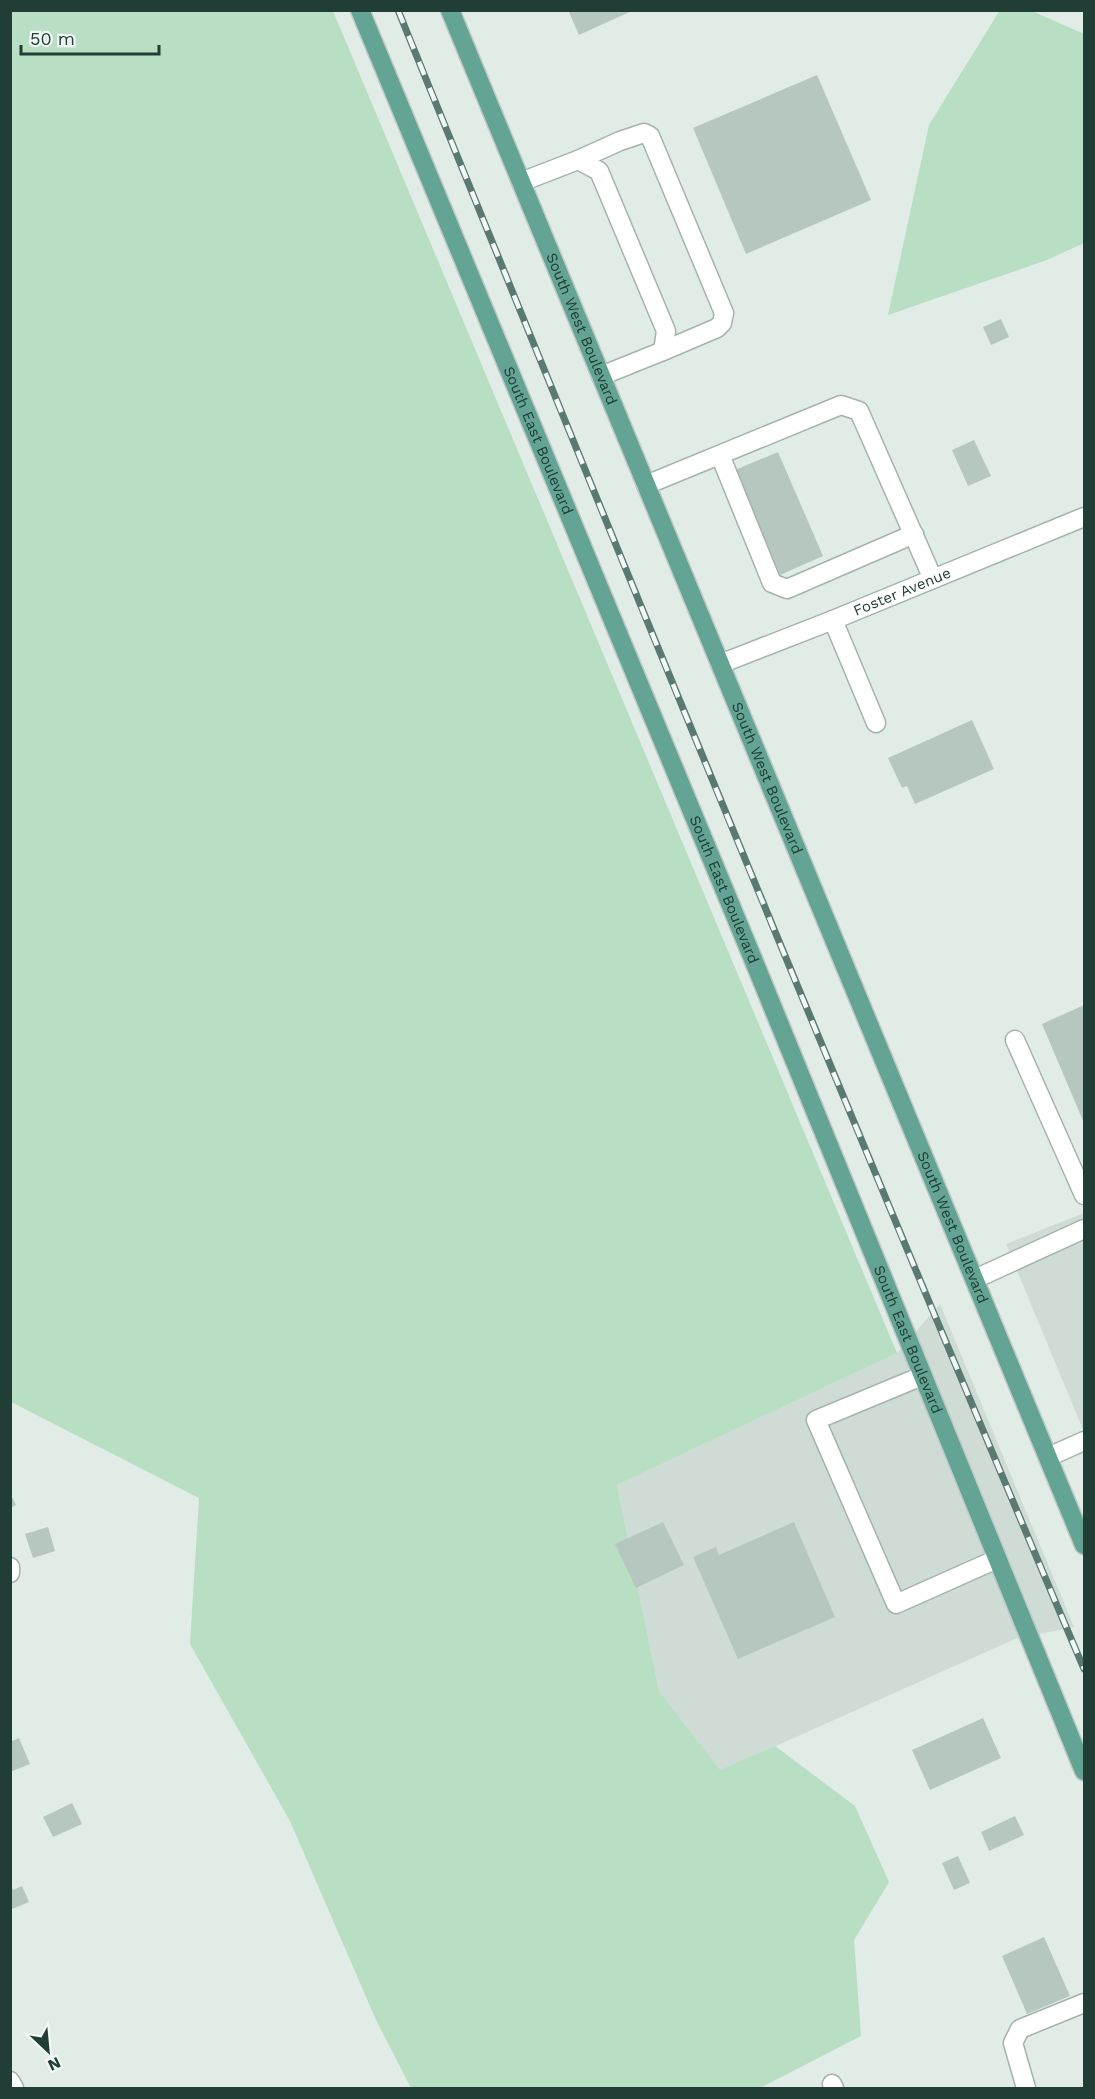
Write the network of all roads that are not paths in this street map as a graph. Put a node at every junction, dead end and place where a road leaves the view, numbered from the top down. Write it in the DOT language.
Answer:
graph roads {
  1 [pos="360,10"];
  2 [pos="450,10"];
  3 [pos="578,160"];
  4 [pos="521,182"];
  5 [pos="663,351"];
  6 [pos="601,376"];
  7 [pos="720,454"];
  8 [pos="646,485"];
  9 [pos="1084,517"];
  10 [pos="914,534"];
  11 [pos="933,579"];
  12 [pos="833,620"];
  13 [pos="720,664"];
  14 [pos="876,723"];
  15 [pos="1015,1040"];
  16 [pos="1084,1196"];
  17 [pos="1084,1233"];
  18 [pos="975,1279"];
  19 [pos="922,1376"];
  20 [pos="1084,1441"];
  21 [pos="1048,1457"];
  22 [pos="1084,1545"];
  23 [pos="998,1560"];
  24 [pos="10,1567"];
  25 [pos="10,1573"];
  26 [pos="1084,1771"];
  27 [pos="1084,2003"];
  28 [pos="10,2081"];
  29 [pos="14,2088"];
  30 [pos="1026,2088"];
  1 -- 19 [label="main road, South East Boulevard"];
  2 -- 4 [label="main road, South West Boulevard"];
  3 -- 4 [label="street"];
  3 -- 5 [label="street"];
  3 -- 5 [label="street"];
  4 -- 6 [label="main road, South West Boulevard"];
  5 -- 6 [label="street"];
  6 -- 8 [label="main road, South West Boulevard"];
  7 -- 8 [label="street"];
  7 -- 10 [label="street"];
  7 -- 10 [label="street"];
  8 -- 13 [label="main road, South West Boulevard"];
  9 -- 11 [label="street, Foster Avenue"];
  10 -- 11 [label="street"];
  11 -- 12 [label="street, Foster Avenue"];
  12 -- 13 [label="street, Foster Avenue"];
  12 -- 14 [label="street"];
  13 -- 18 [label="main road, South West Boulevard"];
  15 -- 16 [label="street"];
  17 -- 18 [label="street"];
  18 -- 21 [label="main road, South West Boulevard"];
  19 -- 23 [label="main road, South East Boulevard"];
  19 -- 23 [label="street"];
  20 -- 21 [label="street"];
  21 -- 22 [label="main road, South West Boulevard"];
  23 -- 26 [label="main road, South East Boulevard"];
  24 -- 25 [label="street"];
  27 -- 30 [label="street"];
  28 -- 29 [label="street"];
}
